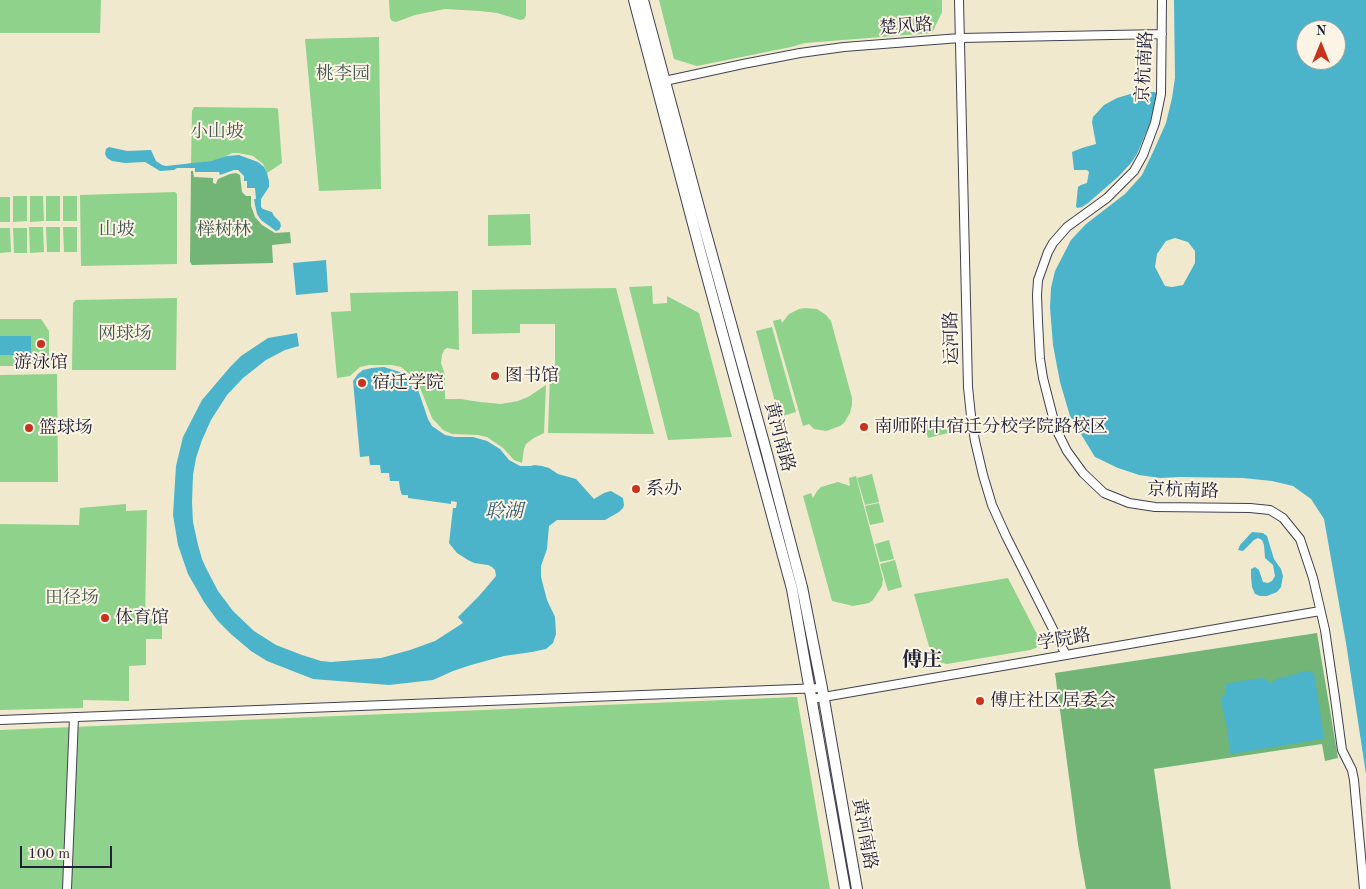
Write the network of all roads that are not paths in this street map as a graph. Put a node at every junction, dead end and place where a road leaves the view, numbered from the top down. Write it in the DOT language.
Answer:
graph roads {
  1 [pos="634,0"];
  2 [pos="643,0"];
  3 [pos="959,0"];
  4 [pos="1162,0"];
  5 [pos="1162,34"];
  6 [pos="960,38"];
  7 [pos="660,82"];
  8 [pos="1320,611"];
  9 [pos="1066,655"];
  10 [pos="810,688"];
  11 [pos="823,693"];
  12 [pos="812,699"];
  13 [pos="74,717"];
  14 [pos="0,720"];
  15 [pos="67,889"];
  16 [pos="845,889"];
  17 [pos="857,889"];
  18 [pos="1364,889"];
  1 -- 7 [label="main road, 黄河南路"];
  2 -- 7 [label="main road, 黄河南路"];
  3 -- 6 [label="street, 运河路"];
  4 -- 5 [label="street, 京杭南路"];
  5 -- 6 [label="street, 楚风路"];
  5 -- 8 [label="street, 京杭南路"];
  6 -- 7 [label="street, 楚风路"];
  6 -- 9 [label="street, 运河路"];
  7 -- 10 [label="main road, 黄河南路"];
  7 -- 11 [label="main road, 黄河南路"];
  8 -- 9 [label="street, 学院路"];
  8 -- 18 [label="street, 京杭南路"];
  9 -- 11 [label="street, 学院路"];
  10 -- 11 [label="street"];
  10 -- 12 [label="main road, 黄河南路"];
  10 -- 13 [label="street"];
  11 -- 12 [label="street, 学院路"];
  11 -- 17 [label="main road, 黄河南路"];
  12 -- 16 [label="main road, 黄河南路"];
  13 -- 14 [label="street"];
  13 -- 15 [label="street"];
}
